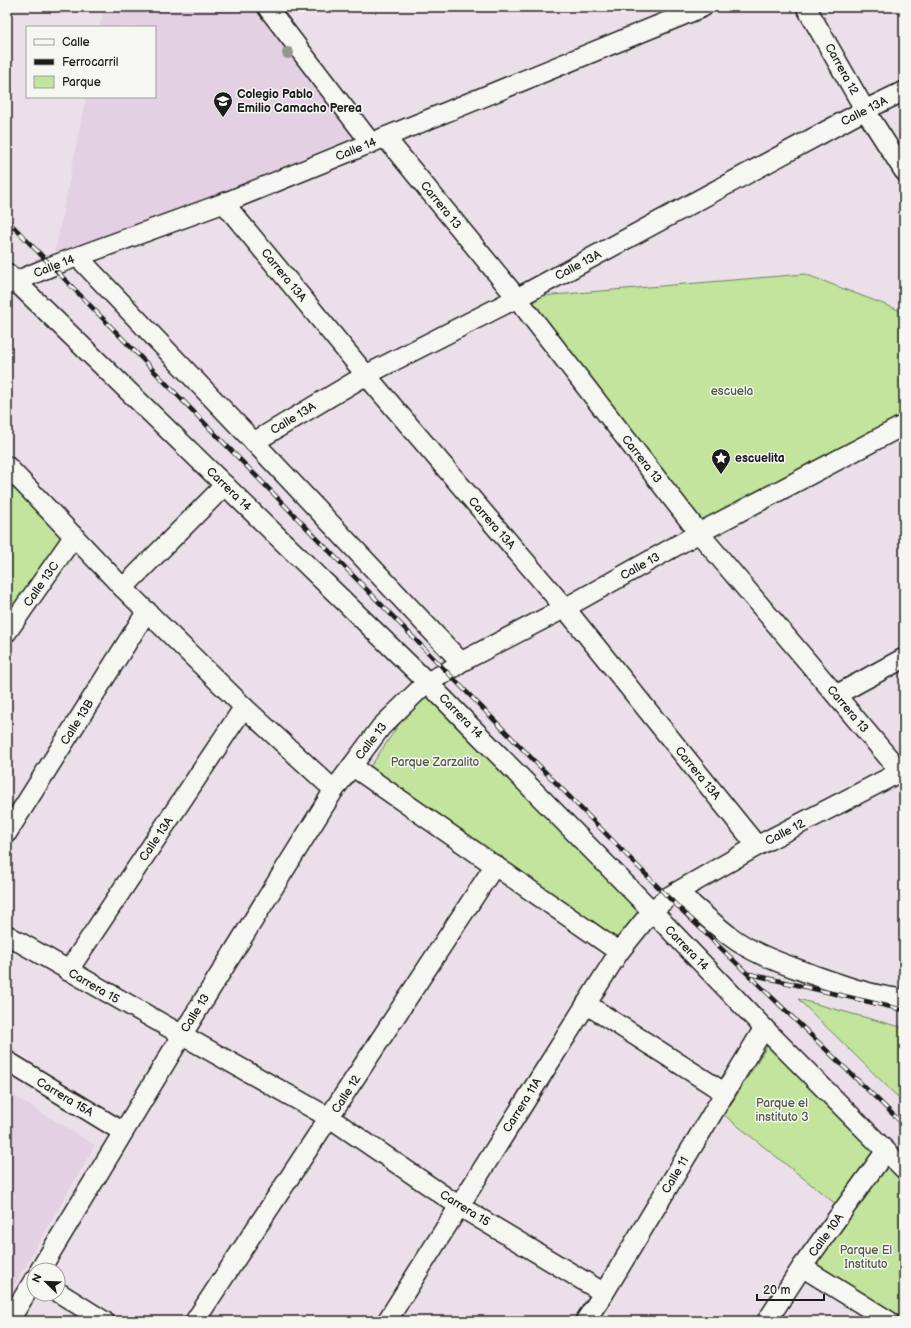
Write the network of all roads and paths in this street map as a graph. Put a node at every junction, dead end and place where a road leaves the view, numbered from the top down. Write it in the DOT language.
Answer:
graph roads {
  1 [pos="703,7"];
  2 [pos="806,7"];
  3 [pos="274,9"];
  4 [pos="904,91"];
  5 [pos="864,110"];
  6 [pos="378,140"];
  7 [pos="904,171"];
  8 [pos="224,203"];
  9 [pos="78,257"];
  10 [pos="10,280"];
  11 [pos="517,298"];
  12 [pos="366,375"];
  13 [pos="904,425"];
  14 [pos="254,442"];
  15 [pos="7,466"];
  16 [pos="225,485"];
  17 [pos="699,533"];
  18 [pos="74,536"];
  19 [pos="123,588"];
  20 [pos="565,608"];
  21 [pos="147,611"];
  22 [pos="7,632"];
  23 [pos="904,658"];
  24 [pos="461,662"];
  25 [pos="427,682"];
  26 [pos="836,695"];
  27 [pos="244,707"];
  28 [pos="352,766"];
  29 [pos="903,773"];
  30 [pos="334,790"];
  31 [pos="7,833"];
  32 [pos="757,846"];
  33 [pos="495,865"];
  34 [pos="673,894"];
  35 [pos="652,911"];
  36 [pos="7,935"];
  37 [pos="619,952"];
  38 [pos="68,971"];
  39 [pos="904,999"];
  40 [pos="586,1004"];
  41 [pos="764,1028"];
  42 [pos="182,1035"];
  43 [pos="7,1062"];
  44 [pos="725,1093"];
  45 [pos="330,1118"];
  46 [pos="123,1132"];
  47 [pos="886,1151"];
  48 [pos="904,1169"];
  49 [pos="459,1206"];
  50 [pos="45,1262"];
  51 [pos="802,1267"];
  52 [pos="26,1293"];
  53 [pos="604,1293"];
  54 [pos="66,1297"];
  55 [pos="9,1321"];
  56 [pos="104,1321"];
  57 [pos="195,1321"];
  58 [pos="386,1321"];
  59 [pos="585,1321"];
  60 [pos="767,1321"];
  61 [pos="889,1321"];
  1 -- 6 [label="street, Calle 14"];
  2 -- 5 [label="street, Carrera 12"];
  3 -- 6 [label="street, Carrera 13"];
  4 -- 5 [label="street, Calle 13A"];
  5 -- 7 [label="street, Carrera 12"];
  5 -- 11 [label="street, Calle 13A"];
  6 -- 8 [label="street, Calle 14"];
  6 -- 11 [label="street, Carrera 13"];
  8 -- 9 [label="street, Calle 14"];
  8 -- 12 [label="street, Carrera 13A"];
  9 -- 10 [label="street, Calle 14"];
  9 -- 14 [label="street"];
  10 -- 16 [label="street, Carrera 14"];
  11 -- 12 [label="street, Calle 13A"];
  11 -- 17 [label="street, Carrera 13"];
  12 -- 14 [label="street, Calle 13A"];
  12 -- 20 [label="street, Carrera 13A"];
  13 -- 17 [label="street, Calle 13"];
  14 -- 24 [label="street"];
  15 -- 18 [label="street"];
  16 -- 19 [label="street"];
  16 -- 25 [label="street, Carrera 14"];
  17 -- 20 [label="street, Calle 13"];
  17 -- 26 [label="street, Carrera 13"];
  18 -- 19 [label="street"];
  18 -- 22 [label="street, Calle 13C"];
  19 -- 21 [label="street"];
  20 -- 24 [label="street, Calle 13"];
  20 -- 32 [label="street, Carrera 13A"];
  21 -- 27 [label="street"];
  21 -- 31 [label="street, Calle 13B"];
  23 -- 26 [label="street"];
  24 -- 25 [label="street, Calle 13"];
  25 -- 28 [label="street, Calle 13"];
  25 -- 35 [label="street, Carrera 14"];
  26 -- 29 [label="street, Carrera 13"];
  27 -- 30 [label="street"];
  27 -- 38 [label="street, Calle 13A"];
  28 -- 30 [label="street, Calle 13"];
  28 -- 33 [label="street"];
  29 -- 32 [label="street, Calle 12"];
  30 -- 42 [label="street, Calle 13"];
  32 -- 34 [label="street, Calle 12"];
  33 -- 37 [label="street"];
  33 -- 45 [label="street, Calle 12"];
  34 -- 35 [label="street, Carrera 11A"];
  34 -- 39 [label="street"];
  35 -- 37 [label="street, Carrera 11A"];
  35 -- 41 [label="street, Carrera 14"];
  36 -- 38 [label="street, Carrera 15"];
  37 -- 40 [label="street, Carrera 11A"];
  38 -- 42 [label="street, Carrera 15"];
  40 -- 44 [label="street"];
  40 -- 49 [label="street, Carrera 11A"];
  41 -- 44 [label="street, Calle 11"];
  41 -- 47 [label="street, Carrera 14"];
  42 -- 45 [label="street, Carrera 15"];
  42 -- 46 [label="street, Calle 13"];
  43 -- 46 [label="street, Carrera 15A"];
  44 -- 53 [label="street, Calle 11"];
  45 -- 49 [label="street, Carrera 15"];
  45 -- 57 [label="street, Calle 12"];
  46 -- 50 [label="street, Calle 13"];
  47 -- 48 [label="street, Carrera 14"];
  47 -- 51 [label="street, Calle 10A"];
  49 -- 53 [label="street, Carrera 15"];
  49 -- 58 [label="street, Carrera 11A"];
  51 -- 60 [label="street, Calle 10A"];
  51 -- 61 [label="street"];
  52 -- 55 [label="street"];
  53 -- 59 [label="street, Calle 11"];
  54 -- 56 [label="street"];
}
